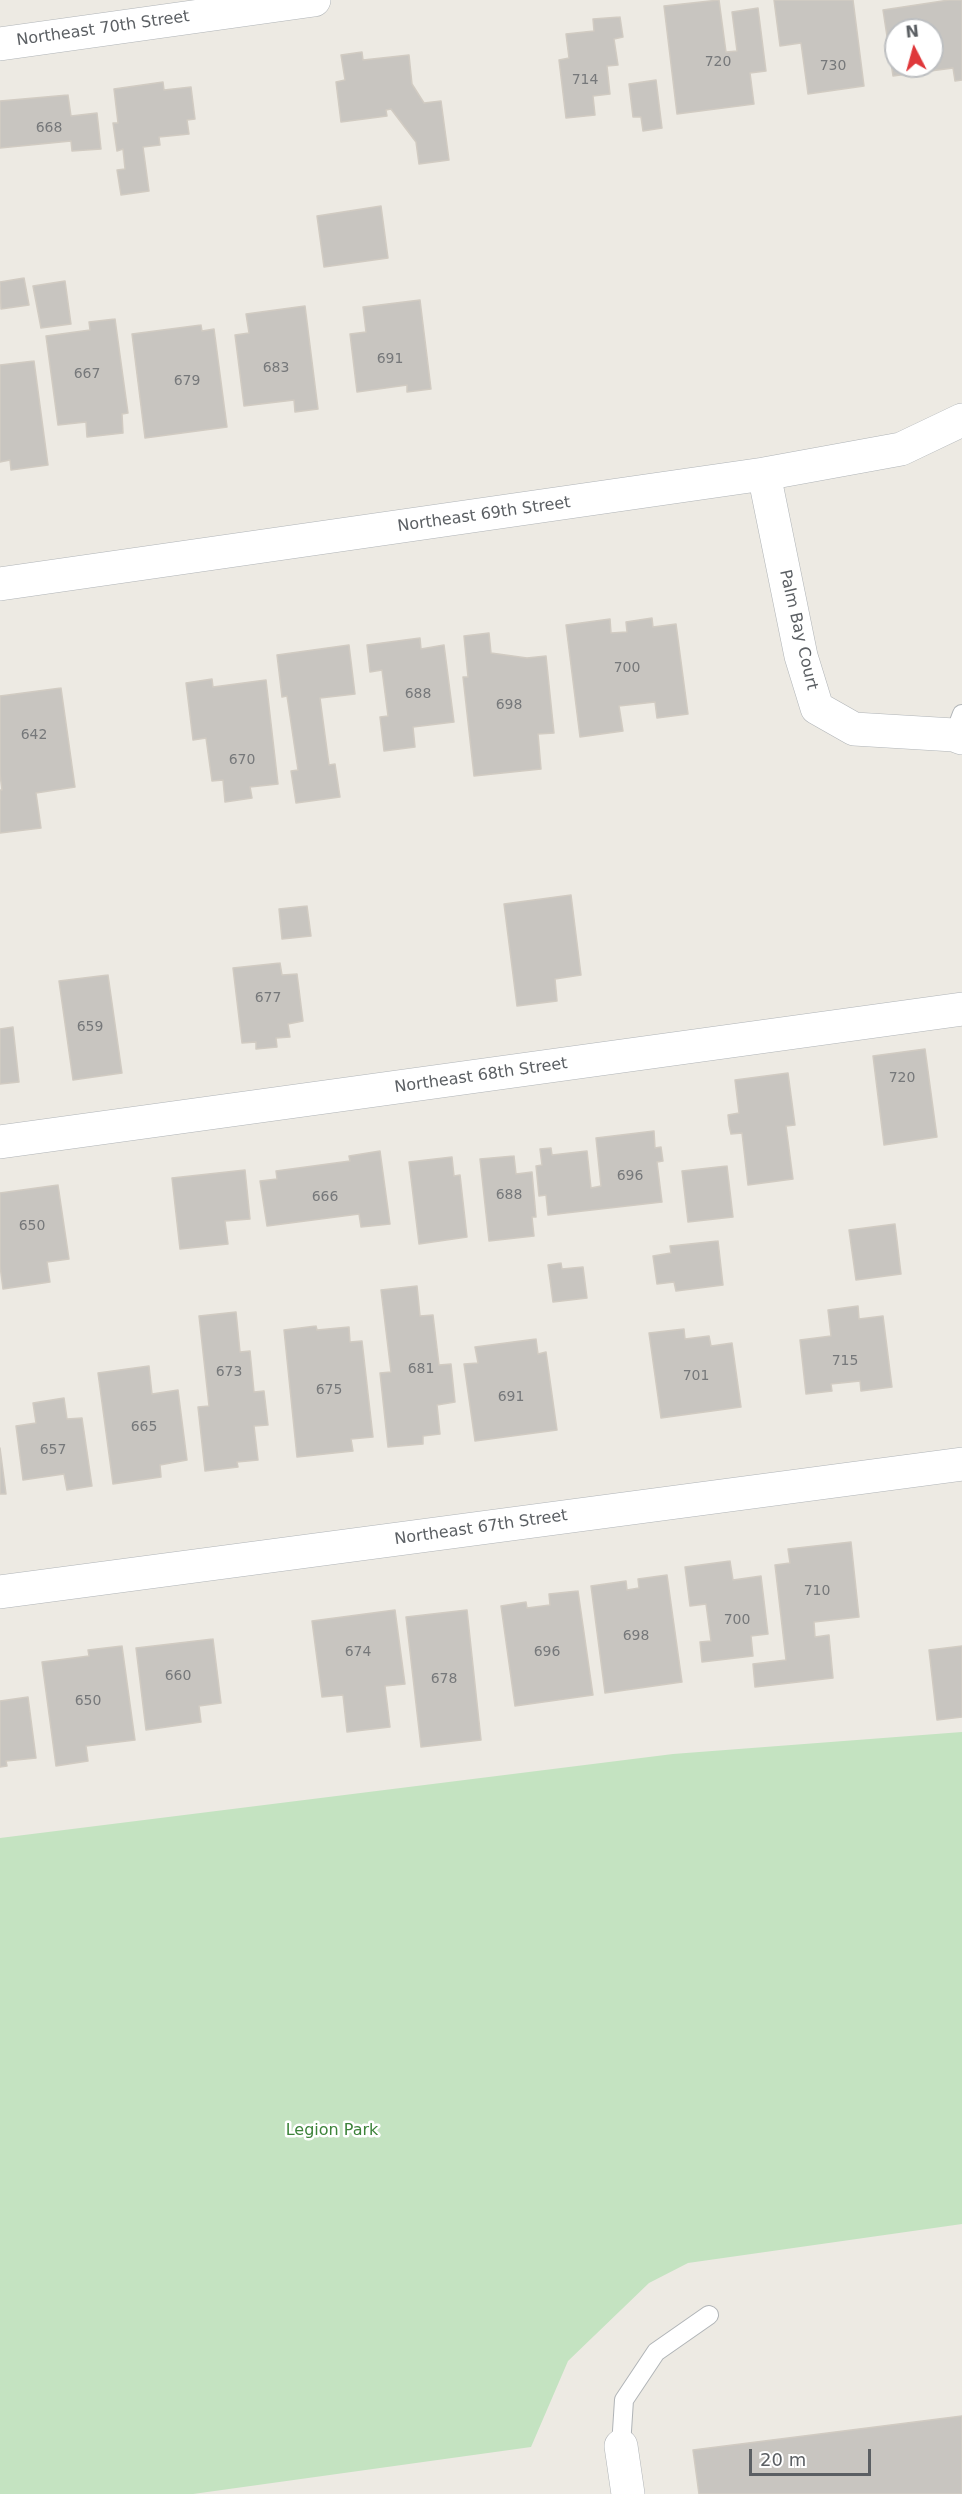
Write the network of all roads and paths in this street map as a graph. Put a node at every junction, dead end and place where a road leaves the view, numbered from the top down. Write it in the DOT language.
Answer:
graph roads {
  1 [pos="314,0"];
  2 [pos="0,44"];
  3 [pos="962,420"];
  4 [pos="764,474"];
  5 [pos="0,584"];
  6 [pos="959,729"];
  7 [pos="962,1009"];
  8 [pos="0,1142"];
  9 [pos="962,1464"];
  10 [pos="0,1592"];
  11 [pos="710,2315"];
  12 [pos="621,2446"];
  13 [pos="628,2494"];
  1 -- 2 [label="street, Northeast 70th Street"];
  3 -- 4 [label="street, Northeast 69th Street"];
  4 -- 5 [label="street, Northeast 69th Street"];
  4 -- 6 [label="street, Palm Bay Court"];
  7 -- 8 [label="street, Northeast 68th Street"];
  9 -- 10 [label="street, Northeast 67th Street"];
  11 -- 12 [label="lane"];
  12 -- 13 [label="street"];
}
